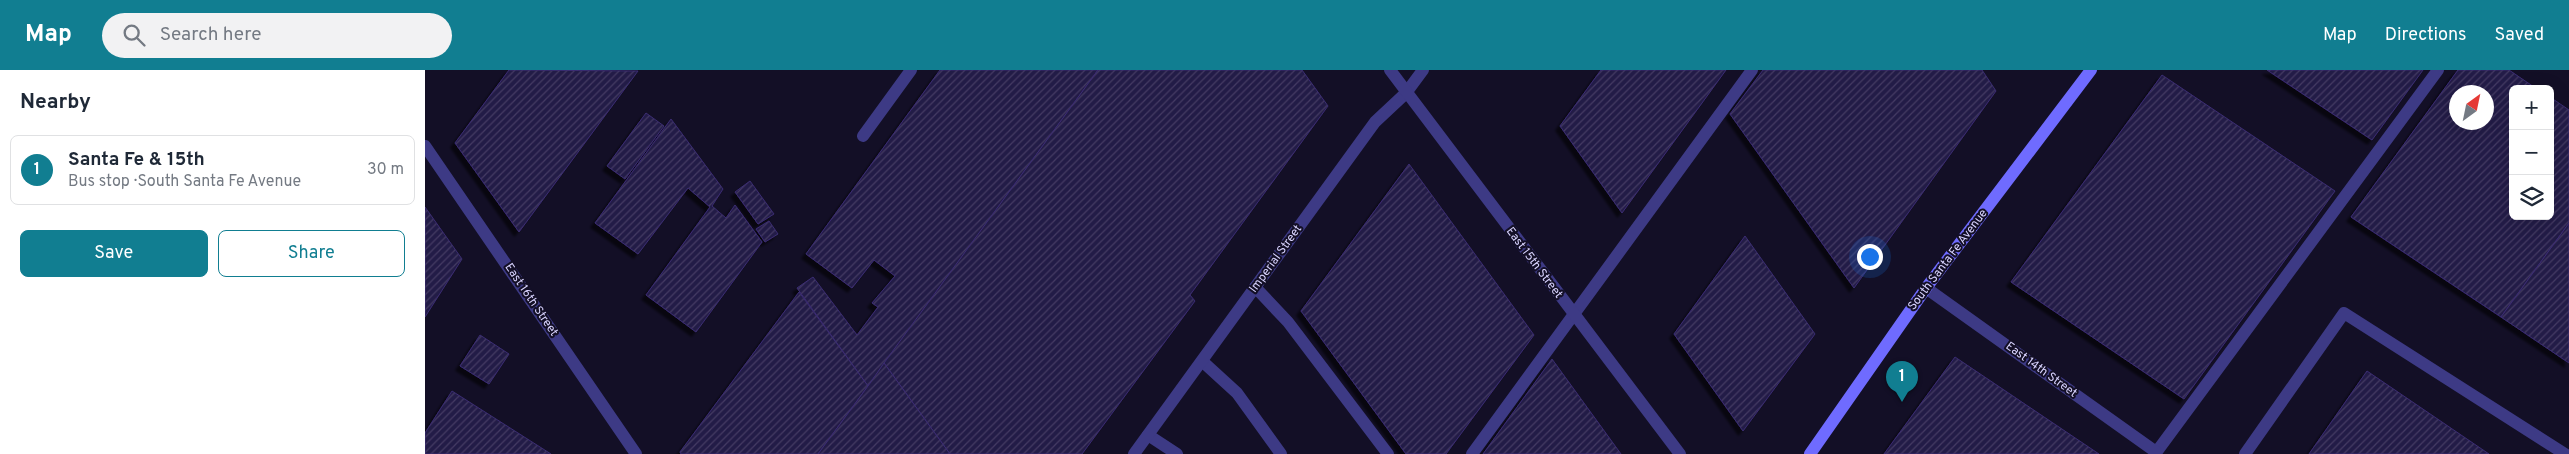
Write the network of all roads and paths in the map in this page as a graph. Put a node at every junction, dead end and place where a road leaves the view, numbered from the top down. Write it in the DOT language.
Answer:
graph roads {
  1 [pos="911,70"];
  2 [pos="1390,70"];
  3 [pos="1423,70"];
  4 [pos="1752,70"];
  5 [pos="2091,70"];
  6 [pos="2438,70"];
  7 [pos="1407,93"];
  8 [pos="863,136"];
  9 [pos="425,146"];
  10 [pos="1255,287"];
  11 [pos="1926,288"];
  12 [pos="1574,315"];
  13 [pos="1202,361"];
  14 [pos="1148,435"];
  15 [pos="2156,453"];
  16 [pos="637,454"];
  17 [pos="1134,454"];
  18 [pos="1177,454"];
  19 [pos="1281,454"];
  20 [pos="1388,454"];
  21 [pos="1472,454"];
  22 [pos="1680,454"];
  23 [pos="1810,454"];
  24 [pos="2245,454"];
  25 [pos="2565,454"];
  1 -- 8 [label="street"];
  2 -- 7 [label="street, East 15th Street"];
  3 -- 7 [label="street, Imperial Street"];
  4 -- 12 [label="street"];
  5 -- 11 [label="main road, South Santa Fe Avenue"];
  6 -- 15 [label="street"];
  7 -- 10 [label="street, Imperial Street"];
  7 -- 12 [label="street, East 15th Street"];
  9 -- 16 [label="street, East 16th Street"];
  10 -- 13 [label="street, Imperial Street"];
  10 -- 20 [label="street"];
  11 -- 15 [label="street, East 14th Street"];
  11 -- 23 [label="main road, South Santa Fe Avenue"];
  12 -- 21 [label="street"];
  12 -- 22 [label="street, East 15th Street"];
  13 -- 14 [label="street, Imperial Street"];
  13 -- 19 [label="street"];
  14 -- 17 [label="street, Imperial Street"];
  14 -- 18 [label="street"];
  24 -- 25 [label="street"];
}
